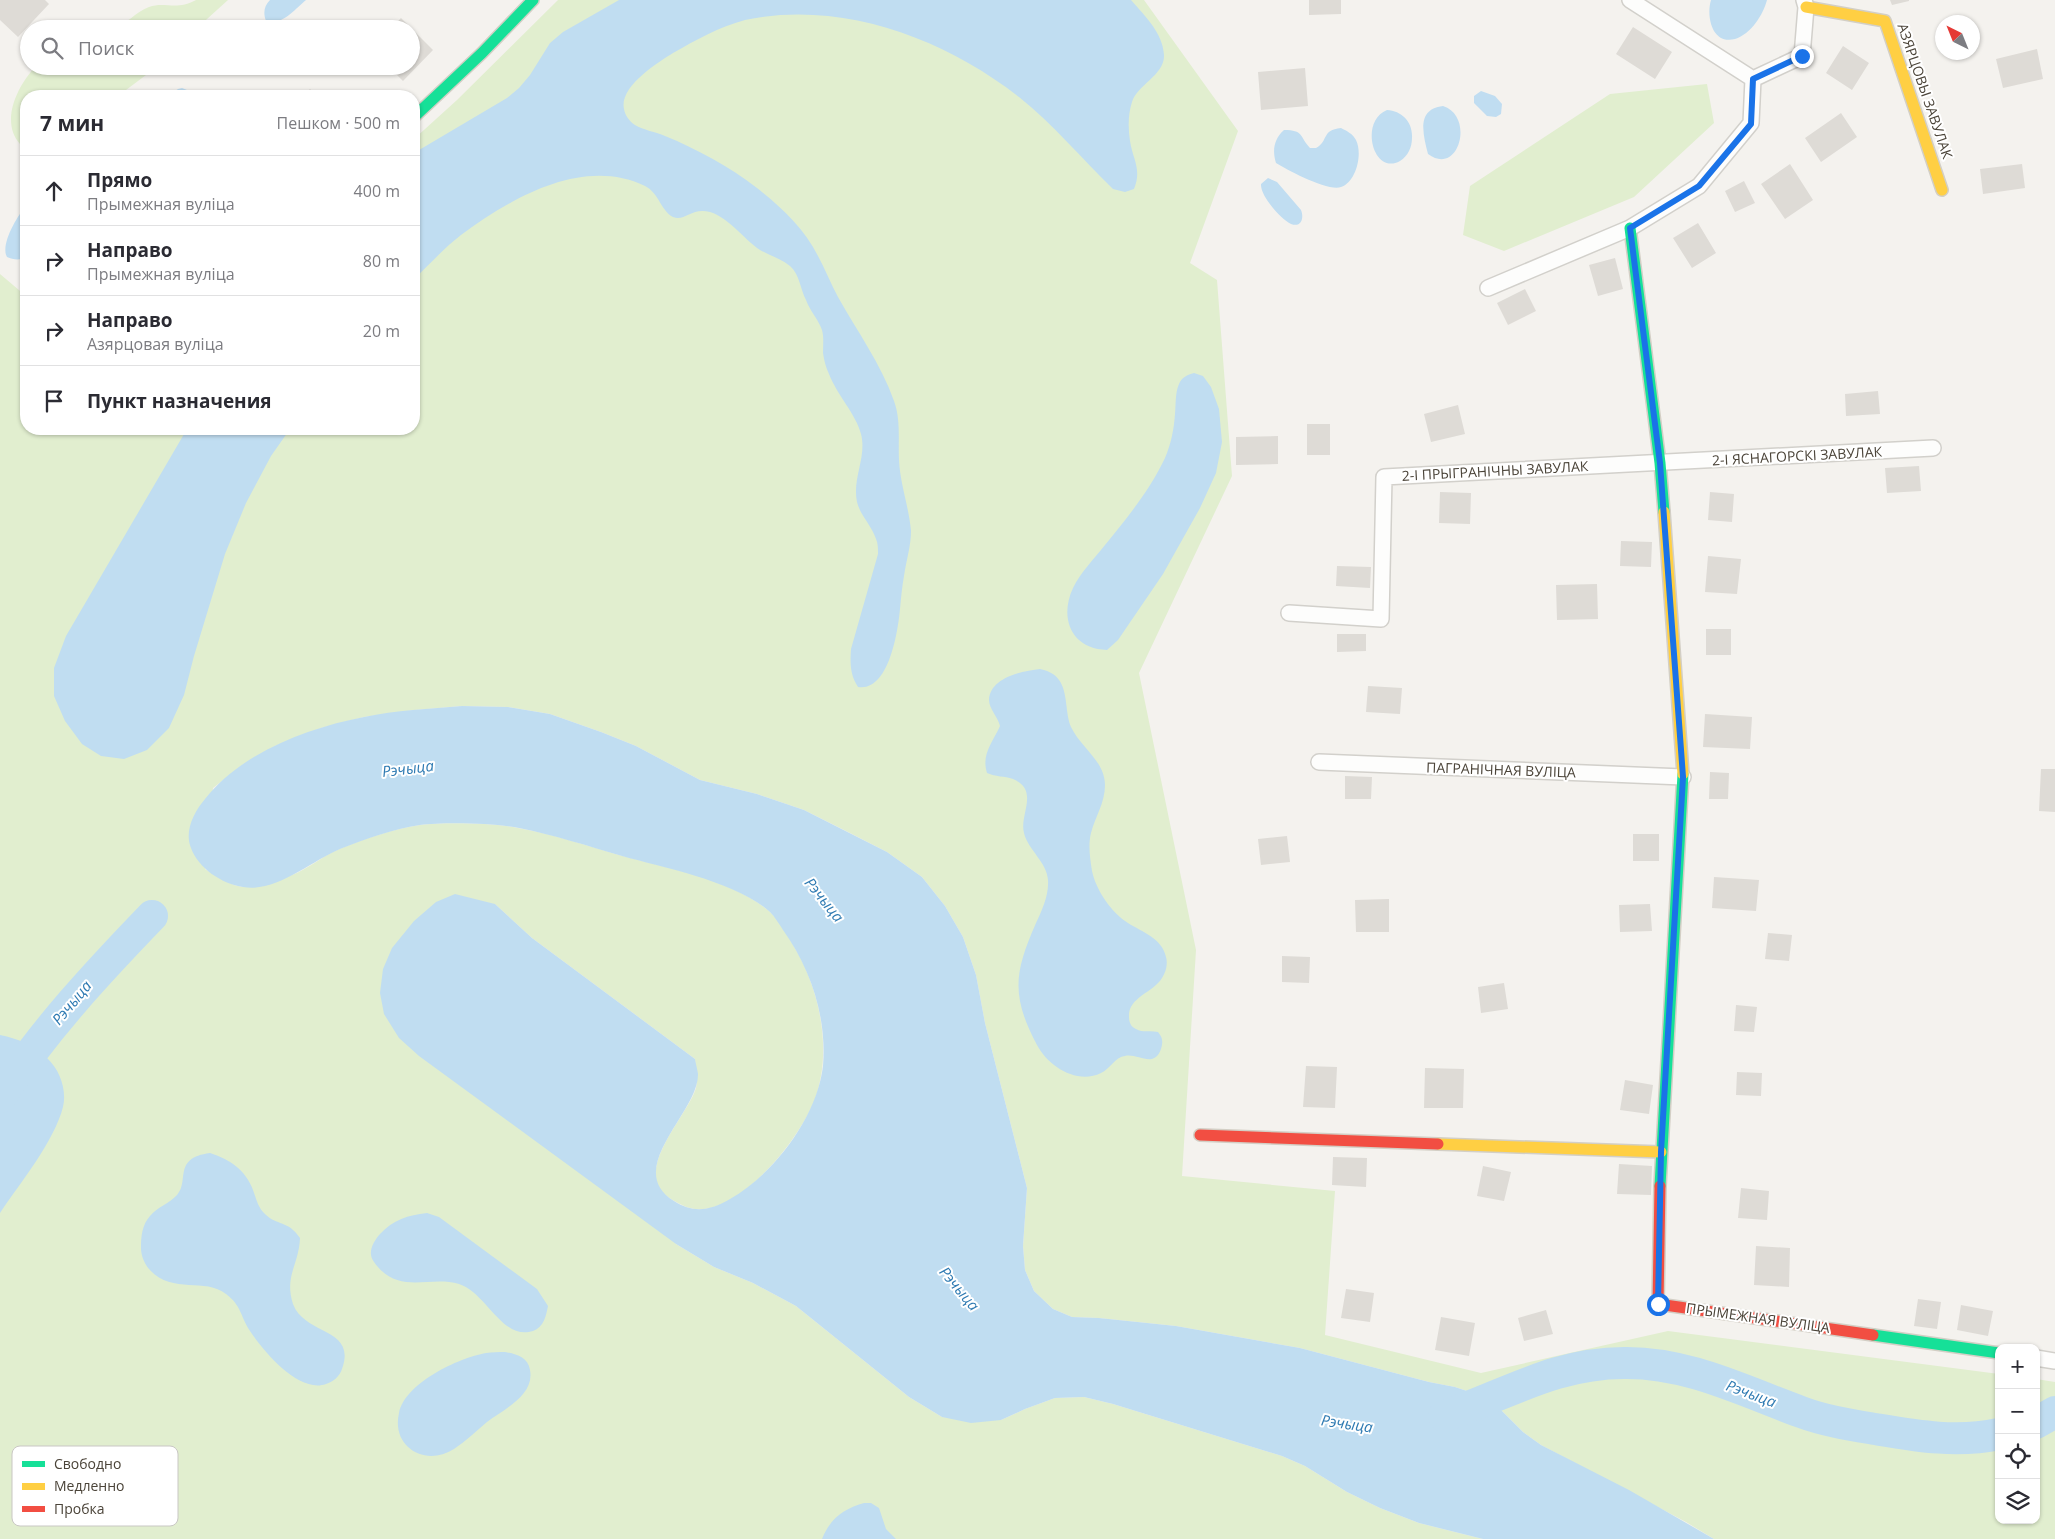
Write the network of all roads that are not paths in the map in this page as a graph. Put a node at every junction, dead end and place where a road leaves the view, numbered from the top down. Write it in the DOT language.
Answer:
graph roads {
  1 [pos="533,0"];
  2 [pos="1630,0"];
  3 [pos="1805,3"];
  4 [pos="1753,79"];
  5 [pos="420,111"];
  6 [pos="1942,190"];
  7 [pos="1630,228"];
  8 [pos="1488,288"];
  9 [pos="1933,448"];
  10 [pos="1660,463"];
  11 [pos="1289,613"];
  12 [pos="1319,762"];
  13 [pos="1683,777"];
  14 [pos="1200,1135"];
  15 [pos="1661,1152"];
  16 [pos="1995,1351"];
  17 [pos="2040,1359"];
  18 [pos="2055,1361"];
  1 -- 5 [label="street"];
  2 -- 4 [label="street"];
  3 -- 4 [label="street"];
  3 -- 6 [label="street, АЗЯРЦОВЫ ЗАВУЛАК"];
  4 -- 7 [label="street"];
  7 -- 8 [label="street"];
  7 -- 10 [label="street, ПРЫМЕЖНАЯ ВУЛІЦА"];
  9 -- 10 [label="street, 2-І ЯСНАГОРСКІ ЗАВУЛАК"];
  10 -- 11 [label="street, 2-І ПРЫГРАНІЧНЫ ЗАВУЛАК"];
  10 -- 13 [label="street, ПРЫМЕЖНАЯ ВУЛІЦА"];
  12 -- 13 [label="street, ПАГРАНІЧНАЯ ВУЛІЦА"];
  13 -- 15 [label="street, ПРЫМЕЖНАЯ ВУЛІЦА"];
  14 -- 15 [label="street"];
  15 -- 16 [label="street, ПРЫМЕЖНАЯ ВУЛІЦА"];
  17 -- 18 [label="street"];
}
